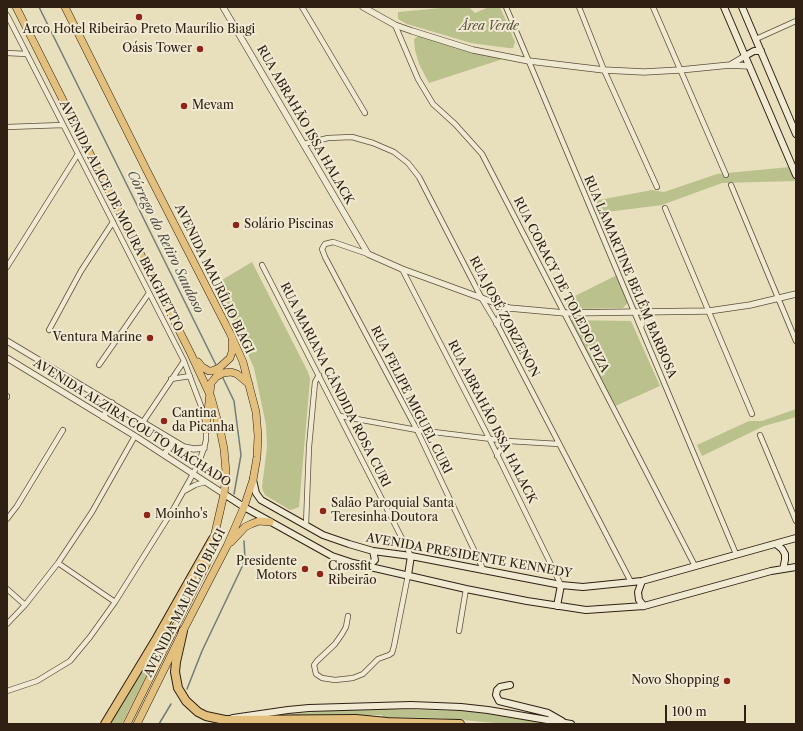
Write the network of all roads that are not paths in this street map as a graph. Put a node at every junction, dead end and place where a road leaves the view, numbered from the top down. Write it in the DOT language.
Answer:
graph roads {
  1 [pos="16,7"];
  2 [pos="65,7"];
  3 [pos="223,7"];
  4 [pos="302,7"];
  5 [pos="363,7"];
  6 [pos="506,7"];
  7 [pos="579,7"];
  8 [pos="653,7"];
  9 [pos="724,7"];
  10 [pos="742,7"];
  11 [pos="371,9"];
  12 [pos="7,14"];
  13 [pos="796,21"];
  14 [pos="395,25"];
  15 [pos="756,39"];
  16 [pos="761,51"];
  17 [pos="7,53"];
  18 [pos="28,54"];
  19 [pos="744,56"];
  20 [pos="529,61"];
  21 [pos="730,65"];
  22 [pos="749,66"];
  23 [pos="604,70"];
  24 [pos="680,70"];
  25 [pos="365,113"];
  26 [pos="63,125"];
  27 [pos="8,127"];
  28 [pos="7,132"];
  29 [pos="796,134"];
  30 [pos="304,144"];
  31 [pos="78,154"];
  32 [pos="796,174"];
  33 [pos="726,175"];
  34 [pos="730,185"];
  35 [pos="657,187"];
  36 [pos="665,208"];
  37 [pos="113,222"];
  38 [pos="368,254"];
  39 [pos="262,264"];
  40 [pos="7,267"];
  41 [pos="402,269"];
  42 [pos="149,293"];
  43 [pos="796,294"];
  44 [pos="778,298"];
  45 [pos="482,299"];
  46 [pos="509,308"];
  47 [pos="634,312"];
  48 [pos="651,312"];
  49 [pos="709,312"];
  50 [pos="565,313"];
  51 [pos="497,324"];
  52 [pos="641,328"];
  53 [pos="49,330"];
  54 [pos="232,335"];
  55 [pos="7,341"];
  56 [pos="796,341"];
  57 [pos="191,354"];
  58 [pos="7,358"];
  59 [pos="184,361"];
  60 [pos="100,364"];
  61 [pos="214,374"];
  62 [pos="318,375"];
  63 [pos="190,376"];
  64 [pos="171,378"];
  65 [pos="249,384"];
  66 [pos="211,397"];
  67 [pos="112,403"];
  68 [pos="752,414"];
  69 [pos="340,416"];
  70 [pos="103,417"];
  71 [pos="143,422"];
  72 [pos="64,430"];
  73 [pos="206,430"];
  74 [pos="417,430"];
  75 [pos="135,436"];
  76 [pos="760,436"];
  77 [pos="489,438"];
  78 [pos="173,441"];
  79 [pos="508,441"];
  80 [pos="559,444"];
  81 [pos="204,448"];
  82 [pos="164,455"];
  83 [pos="497,456"];
  84 [pos="193,474"];
  85 [pos="252,480"];
  86 [pos="205,482"];
  87 [pos="183,492"];
  88 [pos="224,494"];
  89 [pos="244,507"];
  90 [pos="7,519"];
  91 [pos="796,521"];
  92 [pos="270,522"];
  93 [pos="306,525"];
  94 [pos="796,538"];
  95 [pos="213,539"];
  96 [pos="776,544"];
  97 [pos="227,546"];
  98 [pos="373,550"];
  99 [pos="736,554"];
  100 [pos="411,556"];
  101 [pos="58,563"];
  102 [pos="369,566"];
  103 [pos="695,566"];
  104 [pos="796,567"];
  105 [pos="783,569"];
  106 [pos="484,571"];
  107 [pos="408,575"];
  108 [pos="642,581"];
  109 [pos="631,582"];
  110 [pos="561,586"];
  111 [pos="7,589"];
  112 [pos="466,589"];
  113 [pos="115,602"];
  114 [pos="25,604"];
  115 [pos="558,606"];
  116 [pos="644,606"];
  117 [pos="348,616"];
  118 [pos="7,624"];
  119 [pos="183,631"];
  120 [pos="459,631"];
  121 [pos="510,685"];
  122 [pos="7,691"];
  123 [pos="225,720"];
  124 [pos="387,722"];
  125 [pos="105,724"];
  126 [pos="127,724"];
  127 [pos="137,724"];
  128 [pos="325,724"];
  129 [pos="460,724"];
  130 [pos="568,724"];
  1 -- 57 [label="main road, AVENIDA MAURÍLIO BIAGI"];
  2 -- 54 [label="main road, AVENIDA MAURÍLIO BIAGI"];
  3 -- 30 [label="street, RUA ABRAHÃO ISSA HALACK"];
  4 -- 25 [label="street"];
  5 -- 11 [label="street"];
  6 -- 20 [label="street, RUA LAMARTINE BELÉM BARBOSA"];
  7 -- 23 [label="street"];
  8 -- 24 [label="street"];
  9 -- 19 [label="main road"];
  10 -- 15 [label="main road"];
  11 -- 14 [label="street"];
  12 -- 18 [label="street, AVENIDA ALICE DE MOURA BRAGHETTO"];
  13 -- 15 [label="street"];
  14 -- 20 [label="street"];
  14 -- 50 [label="street, RUA CORACY DE TOLEDO PIZA"];
  15 -- 16 [label="main road"];
  16 -- 19 [label="main road"];
  16 -- 29 [label="main road"];
  17 -- 18 [label="street"];
  18 -- 26 [label="street, AVENIDA ALICE DE MOURA BRAGHETTO"];
  19 -- 21 [label="street"];
  19 -- 22 [label="main road"];
  20 -- 23 [label="street"];
  20 -- 47 [label="street, RUA LAMARTINE BELÉM BARBOSA"];
  21 -- 22 [label="street"];
  21 -- 24 [label="street"];
  22 -- 32 [label="main road"];
  23 -- 24 [label="street"];
  23 -- 35 [label="street"];
  24 -- 33 [label="street"];
  26 -- 27 [label="street"];
  26 -- 31 [label="street, AVENIDA ALICE DE MOURA BRAGHETTO"];
  27 -- 28 [label="street"];
  30 -- 38 [label="street, RUA ABRAHÃO ISSA HALACK"];
  30 -- 45 [label="street, RUA JOSÉ ZORZENON"];
  31 -- 37 [label="street, AVENIDA ALICE DE MOURA BRAGHETTO"];
  31 -- 40 [label="street"];
  34 -- 44 [label="street"];
  36 -- 49 [label="street"];
  37 -- 42 [label="street, AVENIDA ALICE DE MOURA BRAGHETTO"];
  37 -- 53 [label="street"];
  38 -- 41 [label="street"];
  38 -- 74 [label="street, RUA FELIPE MIGUEL CURI"];
  39 -- 62 [label="street, RUA MARIANA CÂNDIDA ROSA CURI"];
  41 -- 45 [label="street"];
  41 -- 77 [label="street, RUA ABRAHÃO ISSA HALACK"];
  42 -- 59 [label="street, AVENIDA ALICE DE MOURA BRAGHETTO"];
  42 -- 60 [label="street"];
  43 -- 44 [label="street"];
  44 -- 49 [label="street"];
  44 -- 56 [label="street"];
  45 -- 46 [label="street"];
  45 -- 51 [label="street, RUA JOSÉ ZORZENON"];
  46 -- 50 [label="street"];
  46 -- 51 [label="street"];
  47 -- 48 [label="street"];
  47 -- 50 [label="street"];
  47 -- 52 [label="street, RUA LAMARTINE BELÉM BARBOSA"];
  48 -- 49 [label="street"];
  48 -- 52 [label="street"];
  49 -- 68 [label="street"];
  50 -- 103 [label="street, RUA CORACY DE TOLEDO PIZA"];
  51 -- 80 [label="street, RUA JOSÉ ZORZENON"];
  52 -- 99 [label="street, RUA LAMARTINE BELÉM BARBOSA"];
  54 -- 61 [label="main road"];
  54 -- 65 [label="main road, AVENIDA MAURÍLIO BIAGI"];
  55 -- 67 [label="street, AVENIDA ALZIRA COUTO MACHADO"];
  57 -- 61 [label="main road"];
  57 -- 66 [label="main road, AVENIDA MAURÍLIO BIAGI"];
  58 -- 70 [label="street, AVENIDA ALZIRA COUTO MACHADO"];
  59 -- 63 [label="street, AVENIDA ALICE DE MOURA BRAGHETTO"];
  59 -- 64 [label="street"];
  61 -- 65 [label="main road"];
  61 -- 66 [label="main road"];
  62 -- 69 [label="street, RUA MARIANA CÂNDIDA ROSA CURI"];
  62 -- 93 [label="street"];
  63 -- 64 [label="street"];
  63 -- 73 [label="street, AVENIDA ALICE DE MOURA BRAGHETTO"];
  64 -- 71 [label="street"];
  65 -- 85 [label="main road, AVENIDA MAURÍLIO BIAGI"];
  66 -- 73 [label="main road"];
  66 -- 88 [label="main road, AVENIDA MAURÍLIO BIAGI"];
  67 -- 70 [label="street"];
  67 -- 71 [label="street, AVENIDA ALZIRA COUTO MACHADO"];
  69 -- 74 [label="street"];
  69 -- 100 [label="street, RUA MARIANA CÂNDIDA ROSA CURI"];
  70 -- 75 [label="street, AVENIDA ALZIRA COUTO MACHADO"];
  71 -- 78 [label="street, AVENIDA ALZIRA COUTO MACHADO"];
  72 -- 90 [label="street"];
  73 -- 81 [label="street"];
  74 -- 77 [label="street"];
  74 -- 106 [label="street, RUA FELIPE MIGUEL CURI"];
  75 -- 82 [label="street, AVENIDA ALZIRA COUTO MACHADO"];
  75 -- 101 [label="street"];
  76 -- 91 [label="street"];
  77 -- 79 [label="street"];
  77 -- 83 [label="street, RUA ABRAHÃO ISSA HALACK"];
  78 -- 81 [label="street, AVENIDA ALZIRA COUTO MACHADO"];
  78 -- 82 [label="street"];
  79 -- 80 [label="street"];
  79 -- 83 [label="street"];
  80 -- 109 [label="street, RUA JOSÉ ZORZENON"];
  81 -- 84 [label="street"];
  82 -- 84 [label="street, AVENIDA ALZIRA COUTO MACHADO"];
  83 -- 110 [label="street, RUA ABRAHÃO ISSA HALACK"];
  84 -- 86 [label="street, AVENIDA ALZIRA COUTO MACHADO"];
  84 -- 87 [label="street"];
  85 -- 89 [label="main road, AVENIDA MAURÍLIO BIAGI"];
  85 -- 93 [label="main road, AVENIDA PRESIDENTE KENNEDY"];
  86 -- 87 [label="street"];
  86 -- 88 [label="street, AVENIDA ALZIRA COUTO MACHADO"];
  87 -- 113 [label="street"];
  88 -- 89 [label="main road, AVENIDA ALZIRA COUTO MACHADO"];
  88 -- 95 [label="main road, AVENIDA MAURÍLIO BIAGI"];
  89 -- 92 [label="main road"];
  89 -- 97 [label="main road, AVENIDA MAURÍLIO BIAGI"];
  92 -- 97 [label="main road"];
  92 -- 102 [label="main road"];
  93 -- 98 [label="main road, AVENIDA PRESIDENTE KENNEDY"];
  94 -- 96 [label="main road, AVENIDA PRESIDENTE KENNEDY"];
  95 -- 125 [label="highway"];
  95 -- 126 [label="main road, AVENIDA MAURÍLIO BIAGI"];
  96 -- 99 [label="main road, AVENIDA PRESIDENTE KENNEDY"];
  96 -- 105 [label="main road"];
  97 -- 119 [label="main road, AVENIDA MAURÍLIO BIAGI"];
  98 -- 100 [label="main road, AVENIDA PRESIDENTE KENNEDY"];
  98 -- 102 [label="main road"];
  99 -- 103 [label="main road, AVENIDA PRESIDENTE KENNEDY"];
  100 -- 106 [label="main road, AVENIDA PRESIDENTE KENNEDY"];
  100 -- 107 [label="main road"];
  101 -- 113 [label="street"];
  101 -- 114 [label="street"];
  102 -- 107 [label="main road"];
  103 -- 108 [label="main road, AVENIDA PRESIDENTE KENNEDY"];
  104 -- 105 [label="main road"];
  105 -- 116 [label="main road"];
  106 -- 110 [label="main road, AVENIDA PRESIDENTE KENNEDY"];
  107 -- 112 [label="main road"];
  107 -- 117 [label="street"];
  108 -- 109 [label="main road, AVENIDA PRESIDENTE KENNEDY"];
  108 -- 116 [label="main road"];
  109 -- 110 [label="main road, AVENIDA PRESIDENTE KENNEDY"];
  110 -- 115 [label="main road"];
  111 -- 114 [label="street"];
  112 -- 115 [label="main road"];
  112 -- 120 [label="street"];
  113 -- 122 [label="street"];
  114 -- 118 [label="street"];
  115 -- 116 [label="main road"];
  119 -- 123 [label="highway"];
  119 -- 127 [label="main road, AVENIDA MAURÍLIO BIAGI"];
  121 -- 130 [label="main road"];
  123 -- 124 [label="highway"];
  123 -- 130 [label="main road"];
  124 -- 128 [label="highway"];
  124 -- 129 [label="highway"];
}
